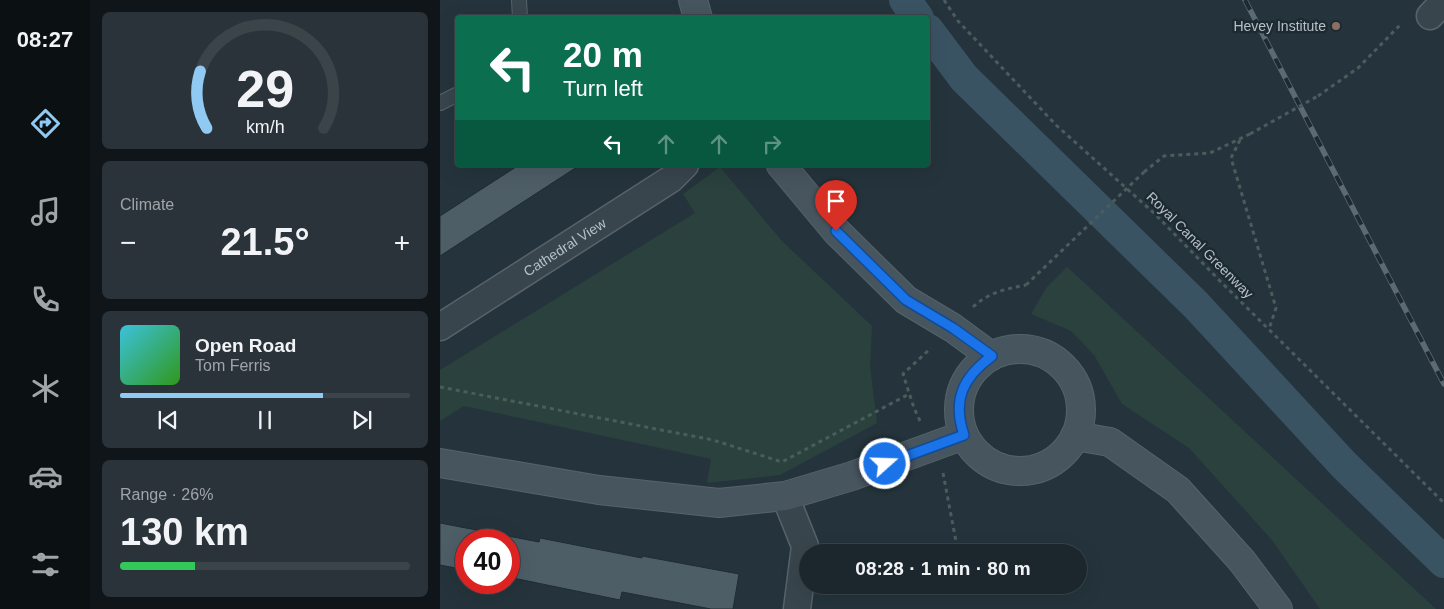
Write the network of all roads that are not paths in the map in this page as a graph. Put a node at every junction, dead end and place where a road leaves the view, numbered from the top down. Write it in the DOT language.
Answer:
graph roads {
  1 [pos="519,0"];
  2 [pos="693,0"];
  3 [pos="520,15"];
  4 [pos="697,15"];
  5 [pos="455,96"];
  6 [pos="440,103"];
  7 [pos="683,167"];
  8 [pos="784,167"];
  9 [pos="440,327"];
  10 [pos="992,356"];
  11 [pos="964,435"];
  12 [pos="1075,436"];
  13 [pos="440,463"];
  14 [pos="786,496"];
  15 [pos="797,609"];
  16 [pos="1278,609"];
  1 -- 3 [label="lane"];
  2 -- 4 [label="street"];
  5 -- 6 [label="lane"];
  7 -- 9 [label="street, Cathedral View"];
  8 -- 10 [label="street"];
  10 -- 11 [label="street"];
  10 -- 12 [label="street"];
  11 -- 12 [label="street"];
  11 -- 14 [label="street"];
  12 -- 16 [label="street"];
  13 -- 14 [label="street"];
  14 -- 15 [label="street"];
}
